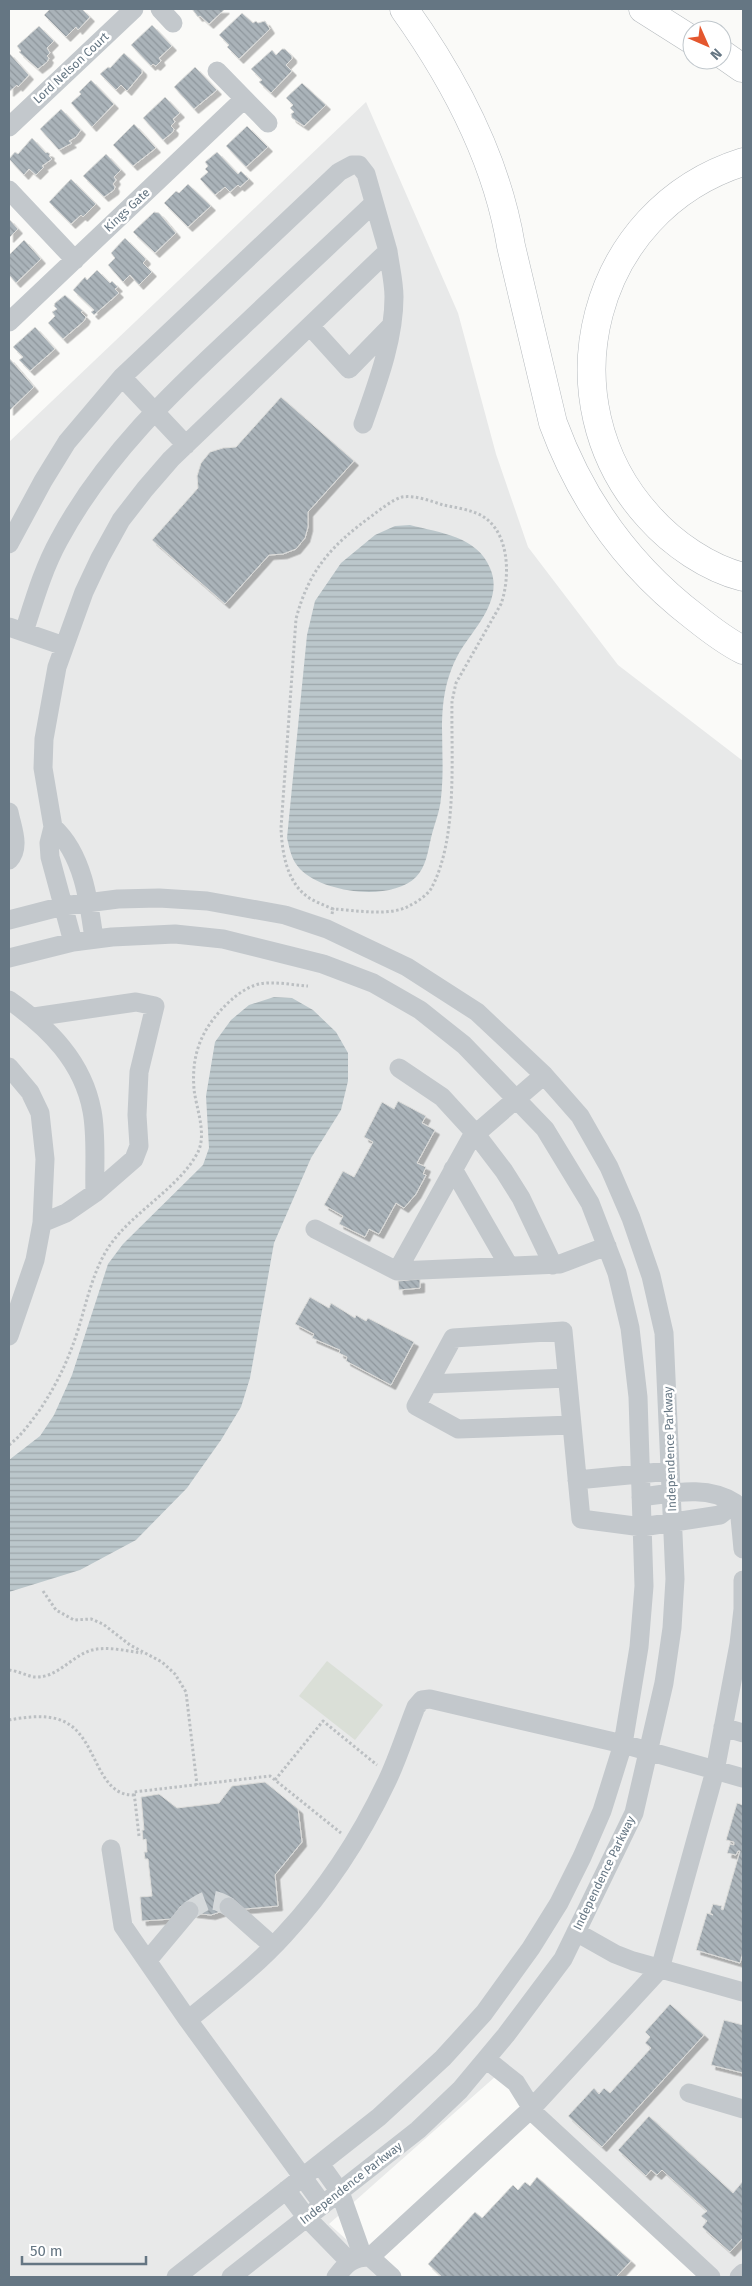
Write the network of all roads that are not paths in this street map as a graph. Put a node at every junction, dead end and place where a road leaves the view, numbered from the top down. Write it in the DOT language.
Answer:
graph roads {
  1 [pos="134,9"];
  2 [pos="160,9"];
  3 [pos="404,9"];
  4 [pos="642,9"];
  5 [pos="659,9"];
  6 [pos="173,23"];
  7 [pos="682,26"];
  8 [pos="682,34"];
  9 [pos="217,71"];
  10 [pos="244,99"];
  11 [pos="268,123"];
  12 [pos="9,127"];
  13 [pos="743,162"];
  14 [pos="9,190"];
  15 [pos="374,204"];
  16 [pos="388,251"];
  17 [pos="74,260"];
  18 [pos="11,314"];
  19 [pos="310,326"];
  20 [pos="390,327"];
  21 [pos="122,377"];
  22 [pos="154,411"];
  23 [pos="363,424"];
  24 [pos="186,445"];
  25 [pos="9,544"];
  26 [pos="743,577"];
  27 [pos="16,629"];
  28 [pos="64,646"];
  29 [pos="743,650"];
  30 [pos="9,812"];
  31 [pos="53,827"];
  32 [pos="9,860"];
  33 [pos="89,902"];
  34 [pos="64,906"];
  35 [pos="9,920"];
  36 [pos="94,939"];
  37 [pos="73,942"];
  38 [pos="9,958"];
  39 [pos="9,1000"];
  40 [pos="34,1017"];
  41 [pos="9,1067"];
  42 [pos="399,1068"];
  43 [pos="544,1075"];
  44 [pos="516,1098"];
  45 [pos="476,1133"];
  46 [pos="453,1169"];
  47 [pos="95,1193"];
  48 [pos="42,1223"];
  49 [pos="314,1229"];
  50 [pos="606,1246"];
  51 [pos="553,1265"];
  52 [pos="509,1266"];
  53 [pos="396,1271"];
  54 [pos="9,1336"];
  55 [pos="567,1378"];
  56 [pos="429,1384"];
  57 [pos="572,1425"];
  58 [pos="670,1471"];
  59 [pos="640,1474"];
  60 [pos="577,1480"];
  61 [pos="671,1493"];
  62 [pos="641,1497"];
  63 [pos="735,1503"];
  64 [pos="672,1522"];
  65 [pos="642,1527"];
  66 [pos="743,1549"];
  67 [pos="743,1580"];
  68 [pos="743,1602"];
  69 [pos="723,1727"];
  70 [pos="743,1733"];
  71 [pos="623,1744"];
  72 [pos="649,1752"];
  73 [pos="715,1771"];
  74 [pos="743,1778"];
  75 [pos="111,1849"];
  76 [pos="230,1907"];
  77 [pos="189,1911"];
  78 [pos="576,1932"];
  79 [pos="273,1946"];
  80 [pos="148,1960"];
  81 [pos="660,1969"];
  82 [pos="743,1992"];
  83 [pos="188,2020"];
  84 [pos="486,2058"];
  85 [pos="689,2093"];
  86 [pos="530,2109"];
  87 [pos="743,2109"];
  88 [pos="320,2164"];
  89 [pos="302,2178"];
  90 [pos="286,2190"];
  91 [pos="340,2192"];
  92 [pos="323,2205"];
  93 [pos="307,2218"];
  94 [pos="361,2258"];
  95 [pos="743,2273"];
  96 [pos="176,2277"];
  97 [pos="231,2277"];
  98 [pos="336,2277"];
  99 [pos="392,2277"];
  100 [pos="711,2277"];
  101 [pos="739,2277"];
  1 -- 12 [label="street, Lord Nelson Court"];
  2 -- 6 [label="street"];
  3 -- 29 [label="highway"];
  4 -- 8 [label="highway"];
  5 -- 7 [label="highway"];
  9 -- 10 [label="street"];
  10 -- 11 [label="street"];
  10 -- 17 [label="street, Kings Gate"];
  13 -- 26 [label="highway"];
  14 -- 17 [label="street"];
  15 -- 16 [label="street"];
  15 -- 21 [label="street"];
  15 -- 22 [label="street"];
  16 -- 19 [label="street"];
  16 -- 20 [label="street"];
  17 -- 18 [label="street, Kings Gate"];
  19 -- 20 [label="street"];
  19 -- 24 [label="street"];
  20 -- 23 [label="street"];
  21 -- 22 [label="street"];
  21 -- 25 [label="street"];
  22 -- 24 [label="street"];
  22 -- 27 [label="street"];
  24 -- 28 [label="street"];
  27 -- 28 [label="street"];
  28 -- 31 [label="street"];
  30 -- 32 [label="street"];
  31 -- 33 [label="street"];
  31 -- 34 [label="street"];
  33 -- 34 [label="street, Independence Parkway"];
  33 -- 36 [label="street"];
  33 -- 43 [label="street, Independence Parkway"];
  34 -- 35 [label="street, Independence Parkway"];
  34 -- 37 [label="street"];
  36 -- 37 [label="street"];
  36 -- 44 [label="street"];
  37 -- 38 [label="street"];
  39 -- 40 [label="street"];
  40 -- 47 [label="street"];
  40 -- 47 [label="street"];
  41 -- 48 [label="street"];
  42 -- 45 [label="street"];
  43 -- 44 [label="street"];
  43 -- 58 [label="street, Independence Parkway"];
  44 -- 45 [label="street"];
  44 -- 50 [label="street"];
  45 -- 46 [label="street"];
  45 -- 51 [label="street"];
  46 -- 52 [label="street"];
  46 -- 53 [label="street"];
  47 -- 48 [label="street"];
  48 -- 54 [label="street"];
  49 -- 53 [label="street"];
  50 -- 51 [label="street"];
  50 -- 59 [label="street"];
  51 -- 52 [label="street"];
  52 -- 53 [label="street"];
  55 -- 56 [label="street"];
  55 -- 56 [label="street"];
  55 -- 57 [label="street"];
  56 -- 57 [label="street"];
  57 -- 60 [label="street"];
  58 -- 59 [label="street"];
  58 -- 61 [label="street, Independence Parkway"];
  59 -- 60 [label="street"];
  59 -- 62 [label="street"];
  60 -- 65 [label="street"];
  61 -- 62 [label="street"];
  61 -- 63 [label="street"];
  61 -- 64 [label="street, Independence Parkway"];
  62 -- 65 [label="street"];
  63 -- 64 [label="street"];
  63 -- 66 [label="street"];
  64 -- 65 [label="street"];
  64 -- 72 [label="street, Independence Parkway"];
  65 -- 71 [label="street"];
  67 -- 68 [label="street"];
  68 -- 69 [label="street"];
  69 -- 70 [label="street"];
  69 -- 73 [label="street"];
  71 -- 72 [label="street"];
  71 -- 79 [label="street"];
  71 -- 88 [label="street"];
  72 -- 73 [label="street"];
  72 -- 78 [label="street, Independence Parkway"];
  73 -- 74 [label="street"];
  73 -- 81 [label="street"];
  75 -- 80 [label="street"];
  76 -- 79 [label="street"];
  77 -- 80 [label="street"];
  78 -- 81 [label="street"];
  78 -- 84 [label="street, Independence Parkway"];
  79 -- 83 [label="street"];
  80 -- 83 [label="street"];
  81 -- 82 [label="street"];
  81 -- 86 [label="street"];
  83 -- 89 [label="street"];
  84 -- 86 [label="street"];
  84 -- 91 [label="street, Independence Parkway"];
  85 -- 87 [label="street"];
  86 -- 94 [label="street"];
  86 -- 100 [label="street"];
  88 -- 89 [label="street"];
  88 -- 91 [label="street"];
  89 -- 90 [label="street"];
  89 -- 92 [label="street"];
  90 -- 93 [label="street"];
  90 -- 96 [label="street"];
  91 -- 92 [label="street, Independence Parkway"];
  91 -- 94 [label="street"];
  92 -- 93 [label="street, Independence Parkway"];
  93 -- 94 [label="street"];
  93 -- 97 [label="street, Independence Parkway"];
  94 -- 98 [label="street"];
  94 -- 99 [label="street"];
  95 -- 101 [label="street"];
}
